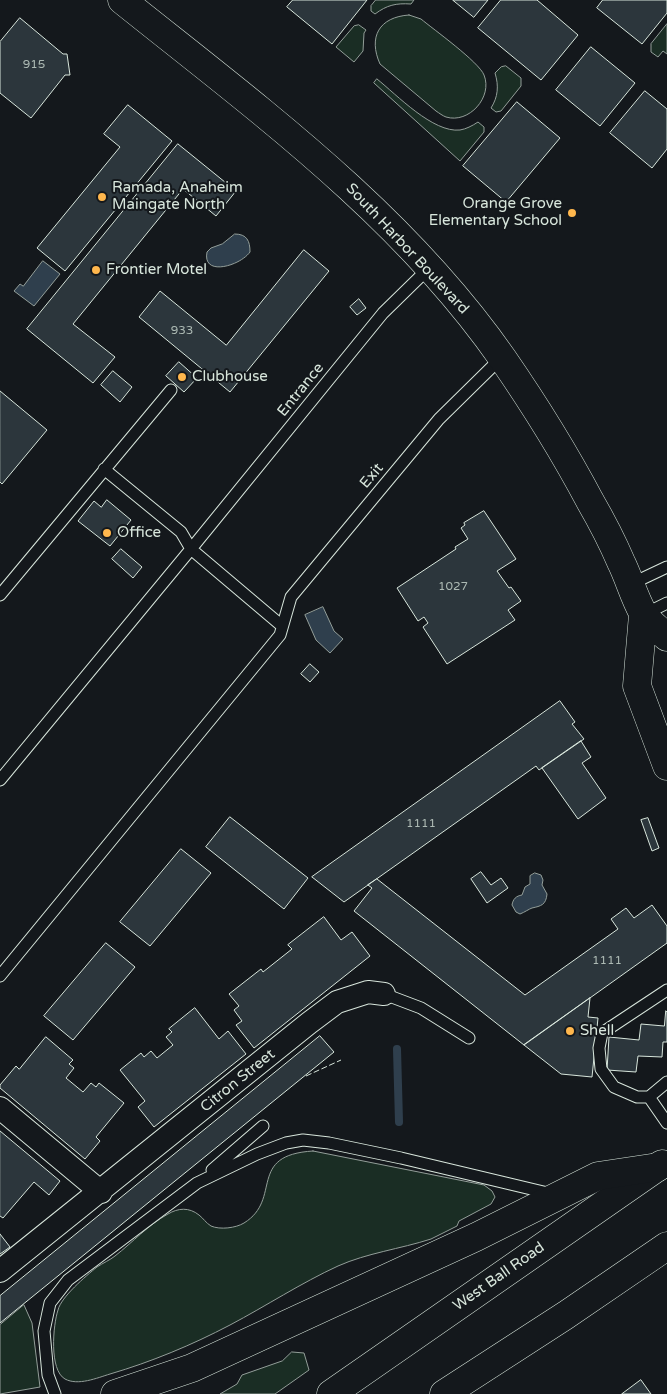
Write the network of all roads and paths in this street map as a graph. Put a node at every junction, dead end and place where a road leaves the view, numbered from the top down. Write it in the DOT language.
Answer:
graph roads {
  1 [pos="122,0"];
  2 [pos="429,268"];
  3 [pos="502,357"];
  4 [pos="170,390"];
  5 [pos="104,469"];
  6 [pos="191,549"];
  7 [pos="667,567"];
  8 [pos="631,584"];
  9 [pos="0,595"];
  10 [pos="655,609"];
  11 [pos="282,626"];
  12 [pos="667,637"];
  13 [pos="667,766"];
  14 [pos="0,780"];
  15 [pos="0,976"];
  16 [pos="667,990"];
  17 [pos="384,994"];
  18 [pos="469,1038"];
  19 [pos="667,1082"];
  20 [pos="649,1098"];
  21 [pos="0,1108"];
  22 [pos="667,1123"];
  23 [pos="263,1126"];
  24 [pos="662,1164"];
  25 [pos="197,1183"];
  26 [pos="101,1192"];
  27 [pos="560,1195"];
  28 [pos="667,1246"];
  29 [pos="0,1271"];
  30 [pos="55,1394"];
  31 [pos="115,1394"];
  32 [pos="331,1394"];
  33 [pos="444,1394"];
  1 -- 2 [label="main road, South Harbor Boulevard"];
  2 -- 3 [label="main road, South Harbor Boulevard"];
  2 -- 6 [label="lane, Entrance"];
  3 -- 8 [label="main road, South Harbor Boulevard"];
  3 -- 11 [label="lane, Exit"];
  4 -- 5 [label="lane"];
  5 -- 6 [label="lane"];
  5 -- 9 [label="lane"];
  6 -- 11 [label="lane"];
  6 -- 14 [label="lane, Entrance"];
  7 -- 8 [label="lane"];
  8 -- 10 [label="main road, South Harbor Boulevard"];
  10 -- 12 [label="main road, South Harbor Boulevard"];
  10 -- 13 [label="main road, South Harbor Boulevard"];
  11 -- 15 [label="lane, Exit"];
  16 -- 20 [label="lane"];
  17 -- 18 [label="lane"];
  17 -- 26 [label="street, Citron Street"];
  19 -- 20 [label="lane"];
  20 -- 22 [label="lane"];
  21 -- 26 [label="street"];
  23 -- 25 [label="lane"];
  24 -- 27 [label="main road"];
  24 -- 32 [label="main road, West Ball Road"];
  25 -- 27 [label="lane"];
  25 -- 30 [label="lane"];
  26 -- 29 [label="street, Citron Street"];
  27 -- 31 [label="main road"];
  28 -- 33 [label="main road"];
}
